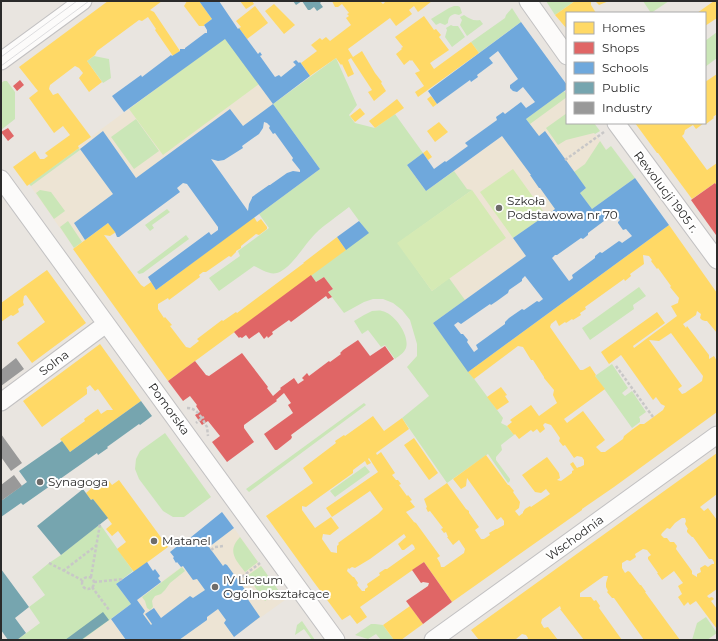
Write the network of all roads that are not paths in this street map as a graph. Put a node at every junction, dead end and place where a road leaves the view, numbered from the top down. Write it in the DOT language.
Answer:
graph roads {
  1 [pos="83,1"];
  2 [pos="528,1"];
  3 [pos="566,55"];
  4 [pos="2,60"];
  5 [pos="610,127"];
  6 [pos="1,179"];
  7 [pos="717,260"];
  8 [pos="106,324"];
  9 [pos="1,402"];
  10 [pos="717,435"];
  11 [pos="336,640"];
  12 [pos="433,640"];
  1 -- 4 [label="street"];
  2 -- 3 [label="street"];
  5 -- 7 [label="street, Rewolucji 1905 r."];
  6 -- 8 [label="street, Pomorska"];
  8 -- 9 [label="street, Solna"];
  8 -- 11 [label="street, Pomorska"];
  10 -- 12 [label="street, Wschodnia"];
}
